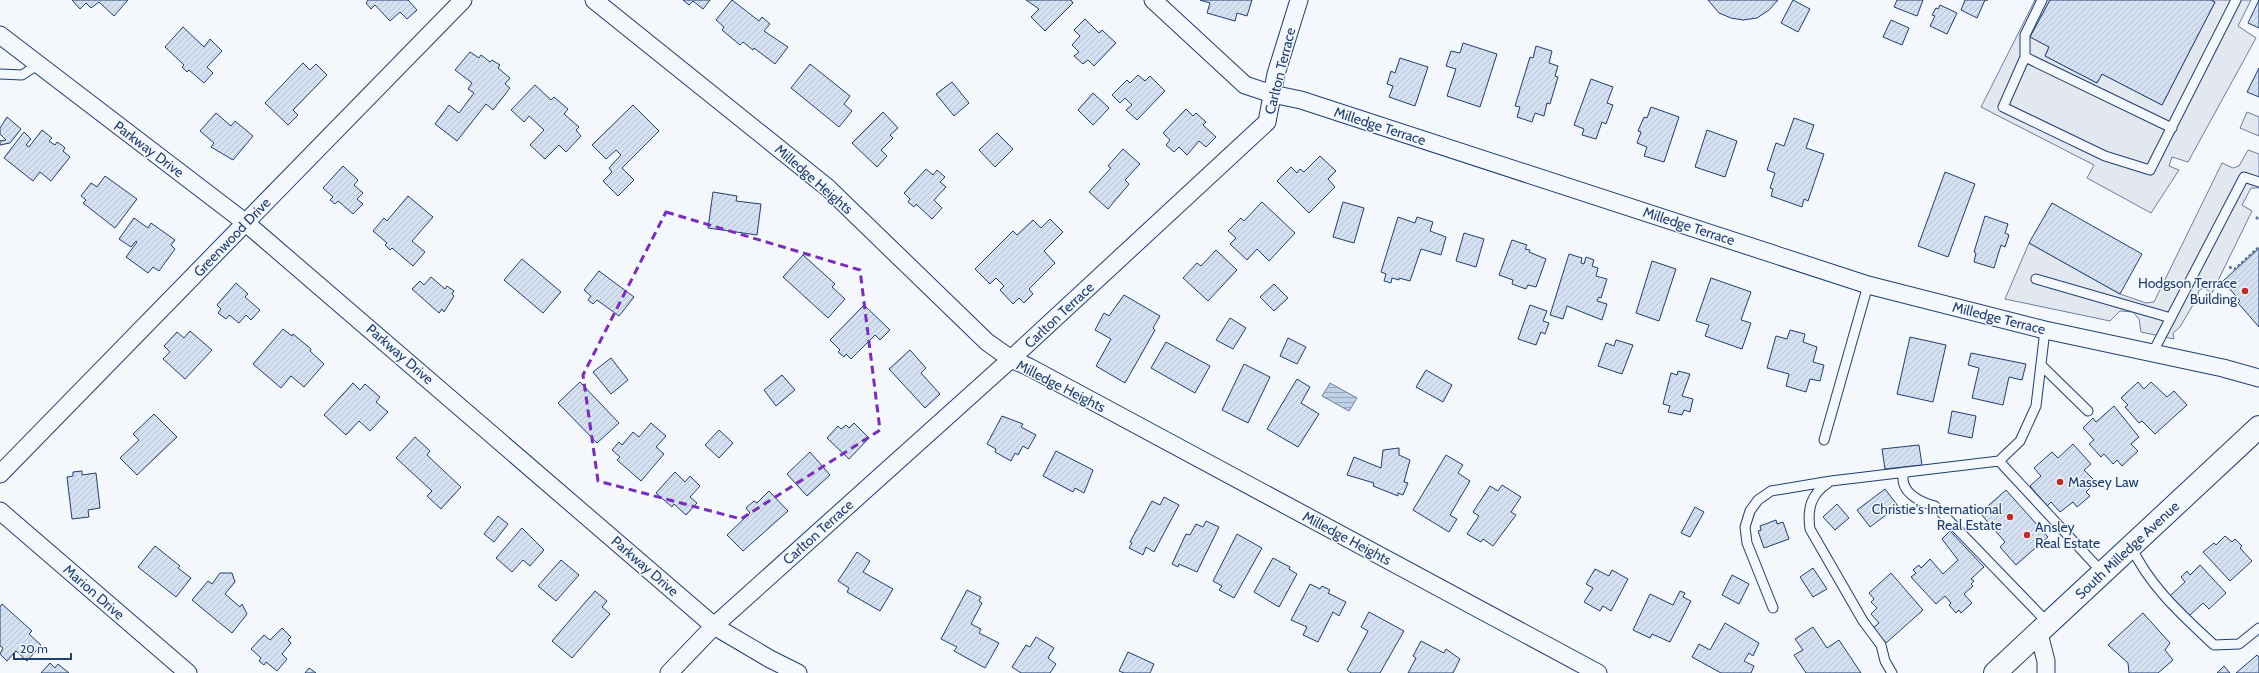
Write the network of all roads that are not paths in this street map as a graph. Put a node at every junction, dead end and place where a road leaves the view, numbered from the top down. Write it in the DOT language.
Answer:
graph roads {
  1 [pos="463,0"];
  2 [pos="594,0"];
  3 [pos="1153,0"];
  4 [pos="1299,0"];
  5 [pos="2042,0"];
  6 [pos="2236,0"];
  7 [pos="0,36"];
  8 [pos="2025,58"];
  9 [pos="39,64"];
  10 [pos="0,74"];
  11 [pos="1272,94"];
  12 [pos="2172,128"];
  13 [pos="2259,182"];
  14 [pos="246,223"];
  15 [pos="2036,279"];
  16 [pos="1868,285"];
  17 [pos="2171,318"];
  18 [pos="2045,330"];
  19 [pos="2153,352"];
  20 [pos="1011,359"];
  21 [pos="2042,366"];
  22 [pos="2259,378"];
  23 [pos="2088,411"];
  24 [pos="2259,427"];
  25 [pos="1824,440"];
  26 [pos="1999,461"];
  27 [pos="1904,472"];
  28 [pos="0,474"];
  29 [pos="1831,481"];
  30 [pos="0,511"];
  31 [pos="2131,545"];
  32 [pos="2102,572"];
  33 [pos="1773,608"];
  34 [pos="714,626"];
  35 [pos="2259,628"];
  36 [pos="2044,629"];
  37 [pos="180,670"];
  38 [pos="669,673"];
  39 [pos="798,673"];
  40 [pos="1598,673"];
  41 [pos="1892,673"];
  42 [pos="1995,673"];
  43 [pos="2046,673"];
  1 -- 14 [label="street, Greenwood Drive"];
  2 -- 20 [label="street, Milledge Heights"];
  3 -- 11 [label="street, Milledge Terrace"];
  4 -- 11 [label="street, Carlton Terrace"];
  5 -- 8 [label="lane"];
  6 -- 12 [label="lane"];
  7 -- 9 [label="street, Parkway Drive"];
  8 -- 12 [label="lane"];
  8 -- 12 [label="lane"];
  9 -- 10 [label="lane"];
  9 -- 14 [label="street, Parkway Drive"];
  11 -- 16 [label="street, Milledge Terrace"];
  11 -- 20 [label="street, Carlton Terrace"];
  13 -- 17 [label="lane"];
  14 -- 28 [label="street, Greenwood Drive"];
  14 -- 34 [label="street, Parkway Drive"];
  15 -- 17 [label="lane"];
  16 -- 18 [label="street, Milledge Terrace"];
  16 -- 25 [label="lane"];
  17 -- 19 [label="lane"];
  18 -- 19 [label="street, Milledge Terrace"];
  18 -- 21 [label="lane"];
  19 -- 22 [label="street, Milledge Terrace"];
  20 -- 34 [label="street, Carlton Terrace"];
  20 -- 40 [label="street, Milledge Heights"];
  21 -- 23 [label="lane"];
  21 -- 26 [label="lane"];
  24 -- 31 [label="main road, South Milledge Avenue"];
  26 -- 27 [label="lane"];
  26 -- 32 [label="lane"];
  27 -- 29 [label="lane"];
  27 -- 36 [label="lane"];
  29 -- 33 [label="lane"];
  29 -- 41 [label="lane"];
  30 -- 37 [label="street, Marion Drive"];
  31 -- 32 [label="main road, South Milledge Avenue"];
  31 -- 35 [label="lane"];
  32 -- 36 [label="main road, South Milledge Avenue"];
  34 -- 38 [label="street, Carlton Terrace"];
  34 -- 39 [label="street, Parkway Drive"];
  36 -- 42 [label="main road, South Milledge Avenue"];
  36 -- 43 [label="street"];
}
